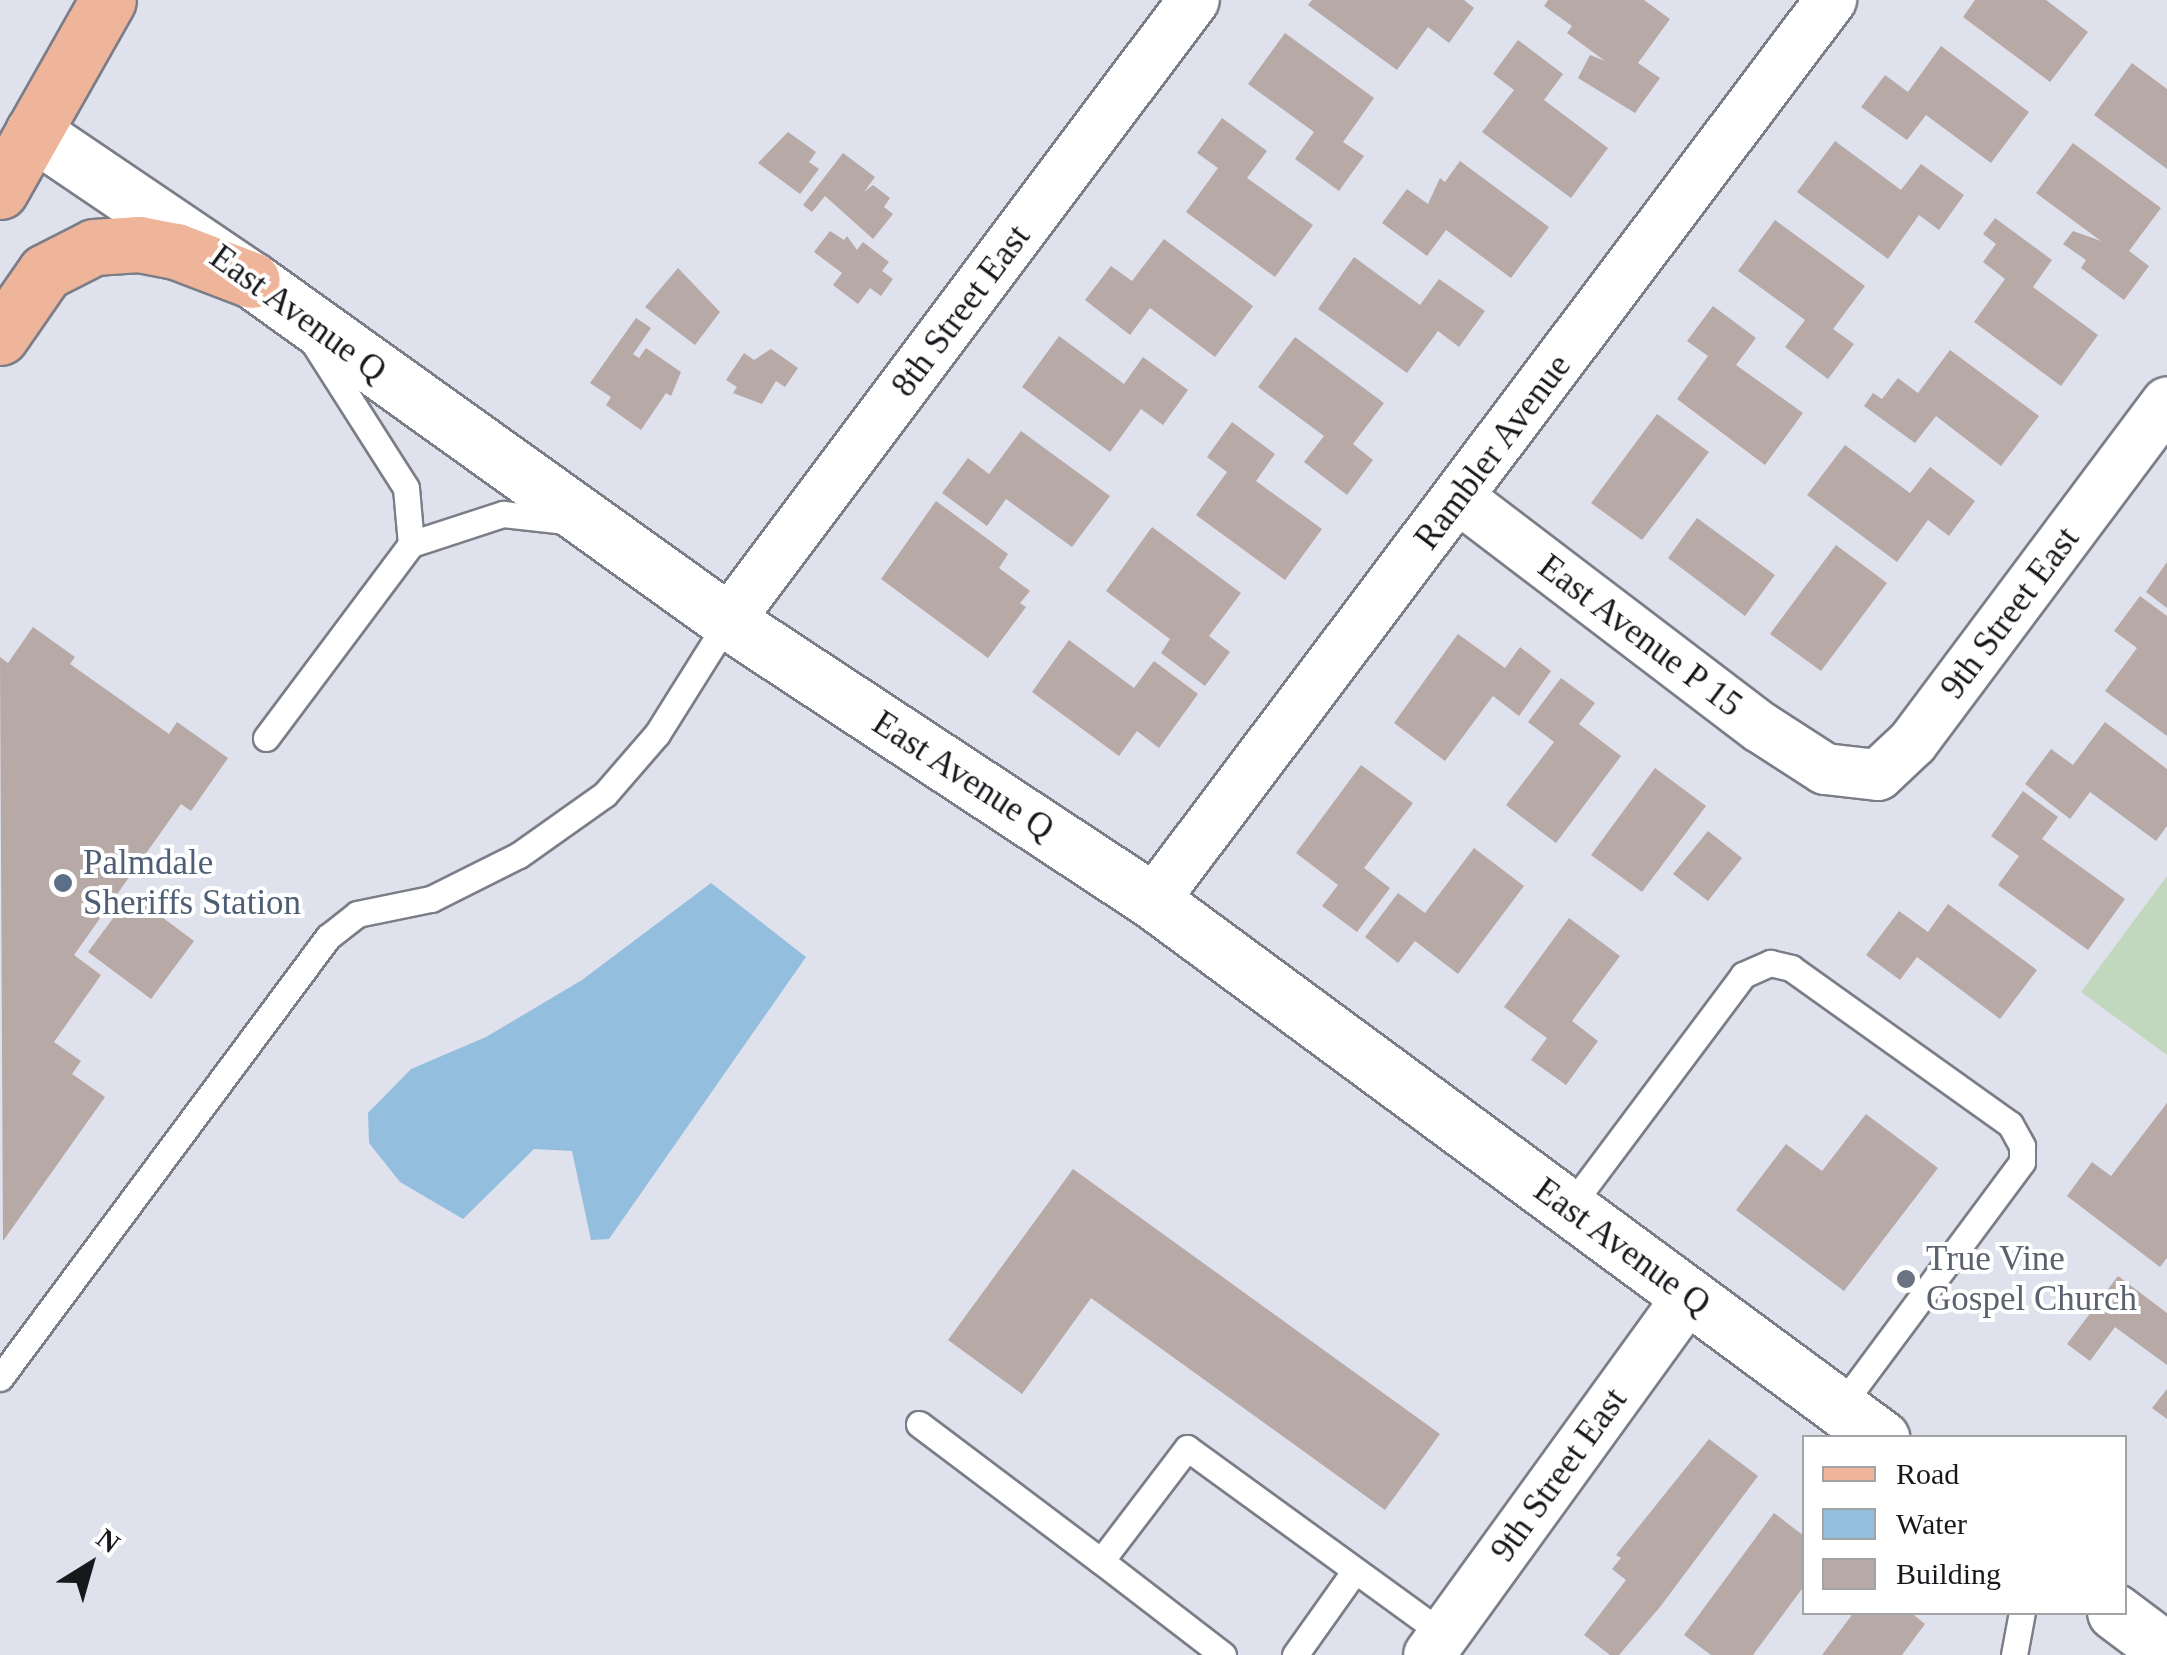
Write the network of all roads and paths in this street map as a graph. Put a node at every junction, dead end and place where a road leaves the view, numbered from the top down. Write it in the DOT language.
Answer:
graph roads {
  1 [pos="108,0"];
  2 [pos="1194,0"];
  3 [pos="1831,0"];
  4 [pos="33,132"];
  5 [pos="0,191"];
  6 [pos="271,294"];
  7 [pos="0,338"];
  8 [pos="2167,402"];
  9 [pos="1459,498"];
  10 [pos="603,531"];
  11 [pos="411,544"];
  12 [pos="728,621"];
  13 [pos="266,738"];
  14 [pos="1825,770"];
  15 [pos="1153,901"];
  16 [pos="1569,1208"];
  17 [pos="1689,1296"];
  18 [pos="0,1378"];
  19 [pos="1861,1422"];
  20 [pos="918,1424"];
  21 [pos="1100,1561"];
  22 [pos="1354,1572"];
  23 [pos="2021,1615"];
  24 [pos="1436,1645"];
  25 [pos="1223,1655"];
  26 [pos="1295,1655"];
  27 [pos="2014,1655"];
  1 -- 4 [label="main road"];
  2 -- 12 [label="street, 8th Street East"];
  3 -- 9 [label="street, Rambler Avenue"];
  4 -- 5 [label="main road"];
  4 -- 6 [label="main road, East Avenue Q"];
  6 -- 7 [label="main road"];
  6 -- 10 [label="main road, East Avenue Q"];
  6 -- 11 [label="lane"];
  8 -- 14 [label="street, 9th Street East"];
  9 -- 14 [label="street, East Avenue P 15"];
  9 -- 15 [label="street, Rambler Avenue"];
  10 -- 11 [label="lane"];
  10 -- 12 [label="main road, East Avenue Q"];
  11 -- 13 [label="lane"];
  12 -- 15 [label="main road, East Avenue Q"];
  12 -- 18 [label="lane"];
  15 -- 16 [label="main road, East Avenue Q"];
  16 -- 17 [label="main road, East Avenue Q"];
  16 -- 19 [label="lane"];
  17 -- 19 [label="main road, East Avenue Q"];
  17 -- 24 [label="street, 9th Street East"];
  20 -- 21 [label="lane"];
  21 -- 22 [label="lane"];
  21 -- 25 [label="lane"];
  22 -- 24 [label="lane"];
  22 -- 26 [label="lane"];
  23 -- 27 [label="lane"];
}
